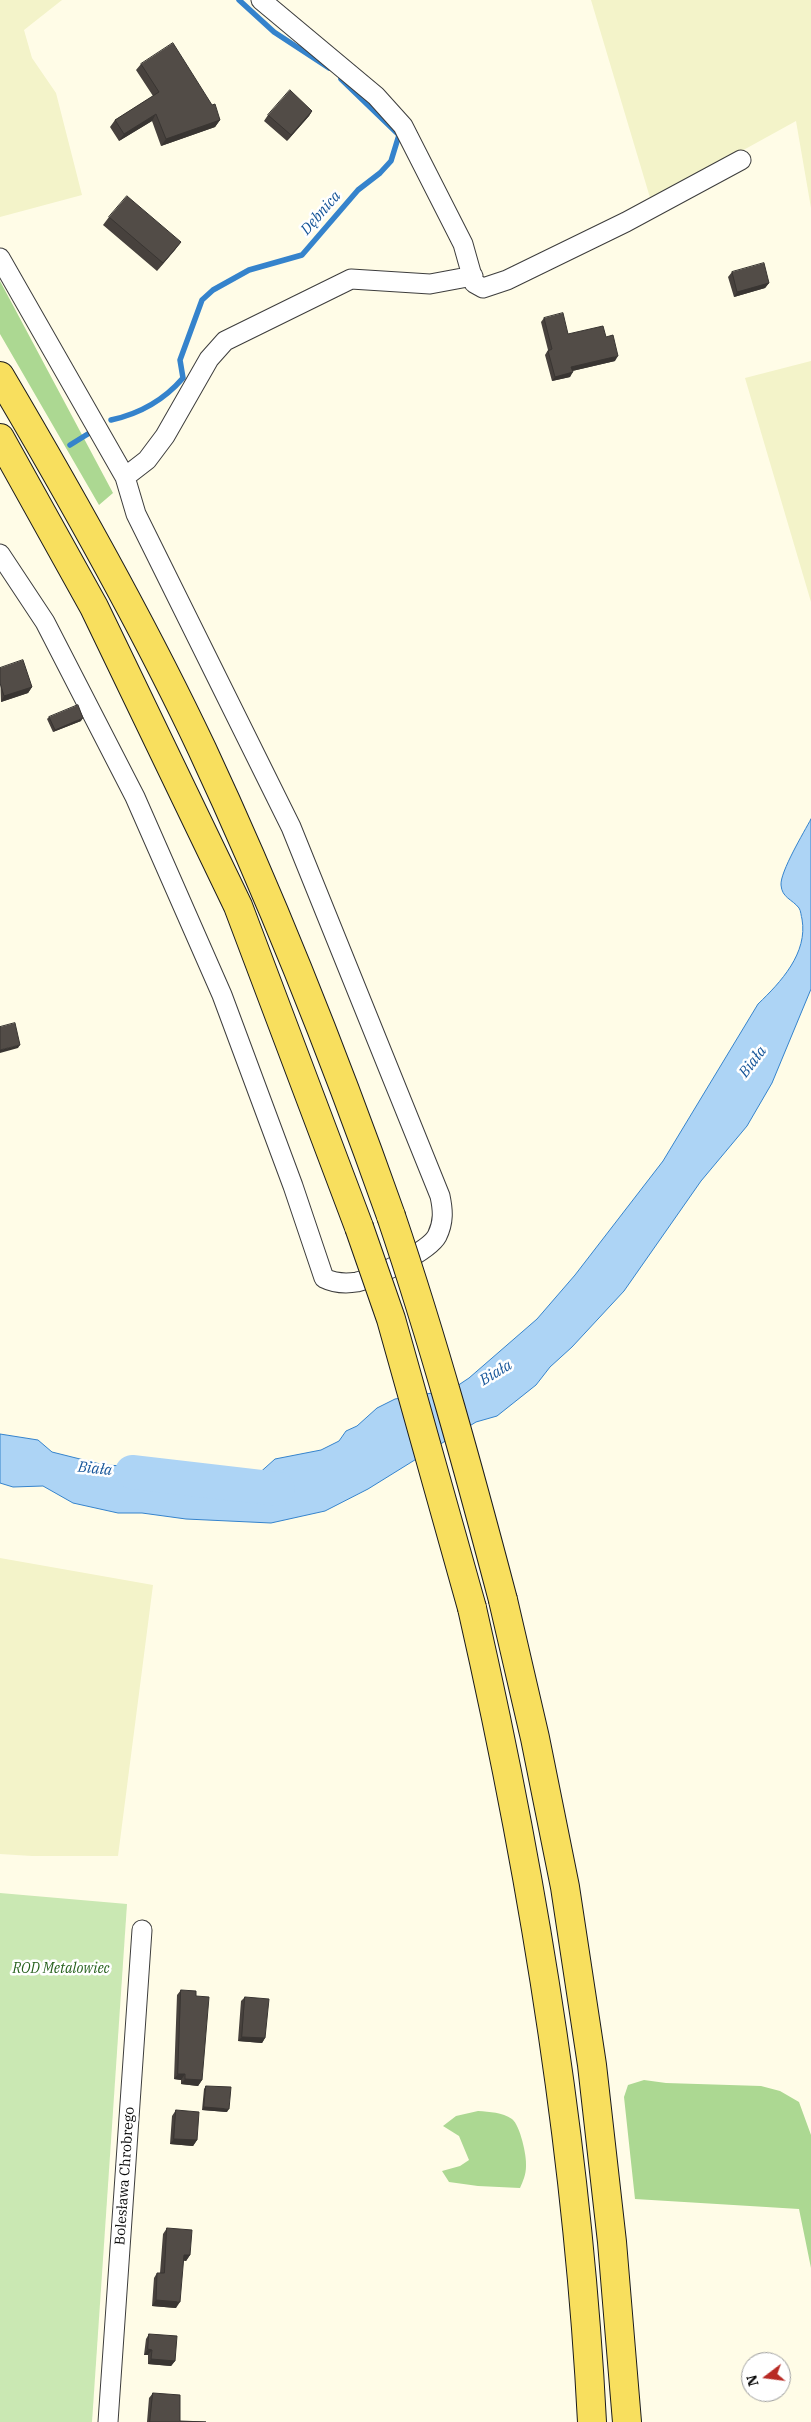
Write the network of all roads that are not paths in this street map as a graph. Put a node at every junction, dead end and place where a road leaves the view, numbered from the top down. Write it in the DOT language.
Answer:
graph roads {
  1 [pos="261,0"];
  2 [pos="740,160"];
  3 [pos="0,258"];
  4 [pos="473,276"];
  5 [pos="0,376"];
  6 [pos="0,438"];
  7 [pos="125,477"];
  8 [pos="0,554"];
  9 [pos="142,1930"];
  10 [pos="108,2422"];
  11 [pos="592,2422"];
  12 [pos="627,2422"];
  1 -- 4 [label="street"];
  2 -- 4 [label="street"];
  3 -- 7 [label="street"];
  4 -- 7 [label="street"];
  5 -- 12 [label="main road, bridge"];
  6 -- 11 [label="main road, bridge"];
  7 -- 8 [label="street"];
  9 -- 10 [label="street, Bolesława Chrobrego"];
}
